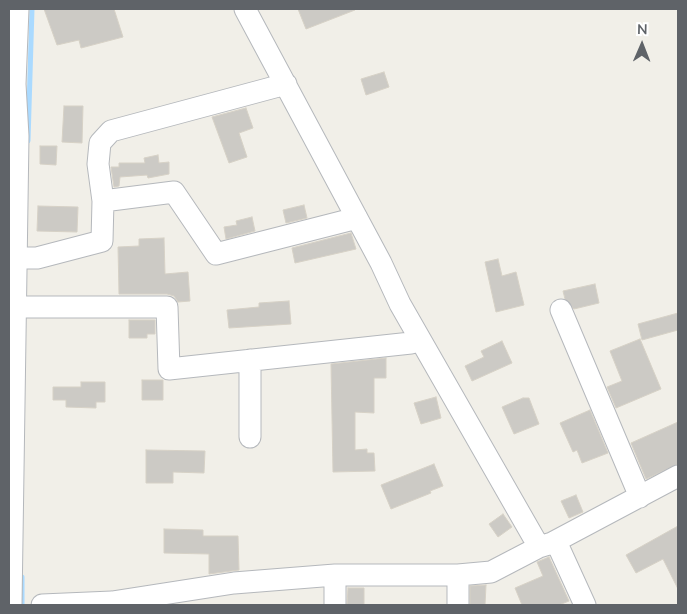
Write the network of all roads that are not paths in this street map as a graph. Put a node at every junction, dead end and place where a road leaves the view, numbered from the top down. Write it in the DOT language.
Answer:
graph roads {
  1 [pos="18,9"];
  2 [pos="245,9"];
  3 [pos="286,84"];
  4 [pos="103,201"];
  5 [pos="357,218"];
  6 [pos="16,258"];
  7 [pos="14,308"];
  8 [pos="561,310"];
  9 [pos="420,340"];
  10 [pos="250,360"];
  11 [pos="250,437"];
  12 [pos="678,476"];
  13 [pos="640,497"];
  14 [pos="545,545"];
  15 [pos="458,575"];
  16 [pos="335,576"];
  17 [pos="10,605"];
  18 [pos="42,605"];
  19 [pos="335,605"];
  20 [pos="458,605"];
  21 [pos="585,605"];
  1 -- 6 [label="street"];
  2 -- 3 [label="street"];
  3 -- 4 [label="street"];
  3 -- 5 [label="street"];
  4 -- 5 [label="street"];
  4 -- 6 [label="street"];
  5 -- 9 [label="street"];
  6 -- 7 [label="street"];
  7 -- 10 [label="street"];
  7 -- 17 [label="street"];
  8 -- 13 [label="street"];
  9 -- 10 [label="street"];
  9 -- 14 [label="street"];
  10 -- 11 [label="street"];
  12 -- 13 [label="street"];
  13 -- 14 [label="street"];
  14 -- 15 [label="street"];
  14 -- 21 [label="street"];
  15 -- 16 [label="street"];
  15 -- 20 [label="street"];
  16 -- 18 [label="street"];
  16 -- 19 [label="street"];
}
